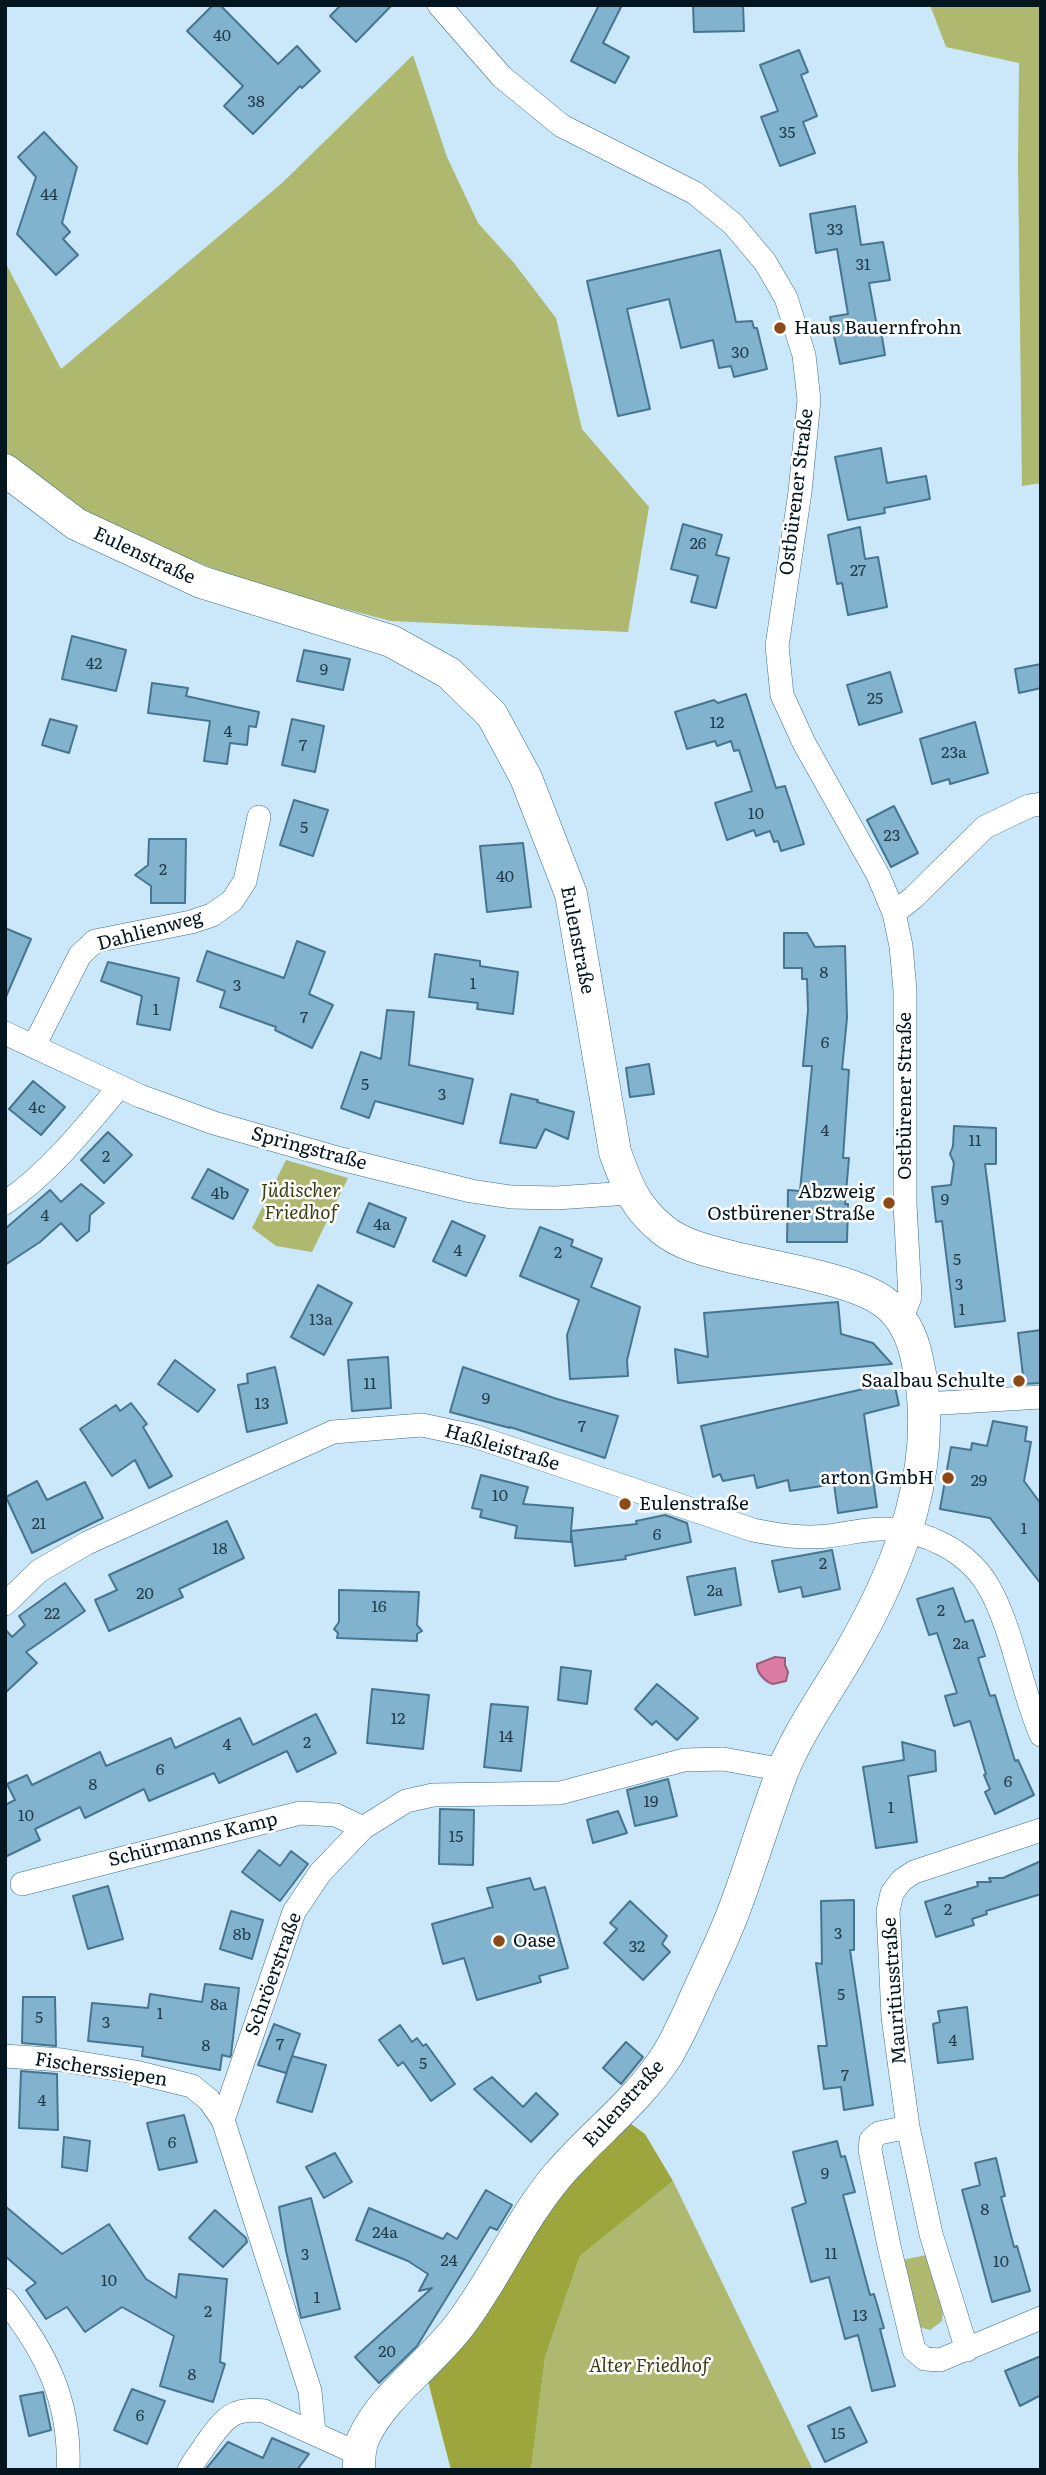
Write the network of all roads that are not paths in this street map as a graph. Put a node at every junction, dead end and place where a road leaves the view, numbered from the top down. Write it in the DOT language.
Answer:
graph roads {
  1 [pos="439,5"];
  2 [pos="5,470"];
  3 [pos="1041,804"];
  4 [pos="260,817"];
  5 [pos="894,913"];
  6 [pos="5,1033"];
  7 [pos="34,1046"];
  8 [pos="119,1087"];
  9 [pos="629,1193"];
  10 [pos="5,1203"];
  11 [pos="901,1320"];
  12 [pos="1041,1397"];
  13 [pos="925,1404"];
  14 [pos="907,1532"];
  15 [pos="5,1604"];
  16 [pos="1041,1735"];
  17 [pos="784,1770"];
  18 [pos="363,1828"];
  19 [pos="1041,1830"];
  20 [pos="22,1884"];
  21 [pos="5,2056"];
  22 [pos="222,2120"];
  23 [pos="908,2127"];
  24 [pos="5,2300"];
  25 [pos="1041,2318"];
  26 [pos="967,2350"];
  27 [pos="314,2433"];
  28 [pos="359,2462"];
  29 [pos="68,2470"];
  30 [pos="189,2470"];
  1 -- 5 [label="street, Ostbürener Straße"];
  2 -- 9 [label="main road, Eulenstraße"];
  3 -- 5 [label="street"];
  4 -- 7 [label="street, Dahlienweg"];
  5 -- 11 [label="street, Ostbürener Straße"];
  6 -- 7 [label="street, Springstraße"];
  7 -- 8 [label="street, Springstraße"];
  8 -- 9 [label="street, Springstraße"];
  8 -- 10 [label="street"];
  9 -- 11 [label="main road, Eulenstraße"];
  11 -- 13 [label="main road, Eulenstraße"];
  12 -- 13 [label="street"];
  13 -- 14 [label="main road, Eulenstraße"];
  14 -- 15 [label="street, Haßleistraße"];
  14 -- 16 [label="street, Haßleistraße"];
  14 -- 17 [label="main road, Eulenstraße"];
  17 -- 18 [label="street, Schröerstraße"];
  17 -- 28 [label="main road, Eulenstraße"];
  18 -- 20 [label="street, Schürmanns Kamp"];
  18 -- 22 [label="street, Schröerstraße"];
  19 -- 23 [label="street, Mauritiusstraße"];
  21 -- 22 [label="street, Fischerssiepen"];
  22 -- 27 [label="street"];
  23 -- 26 [label="street, Mauritiusstraße"];
  23 -- 26 [label="street"];
  24 -- 29 [label="street"];
  25 -- 26 [label="street"];
  27 -- 28 [label="street"];
  27 -- 30 [label="street"];
}
